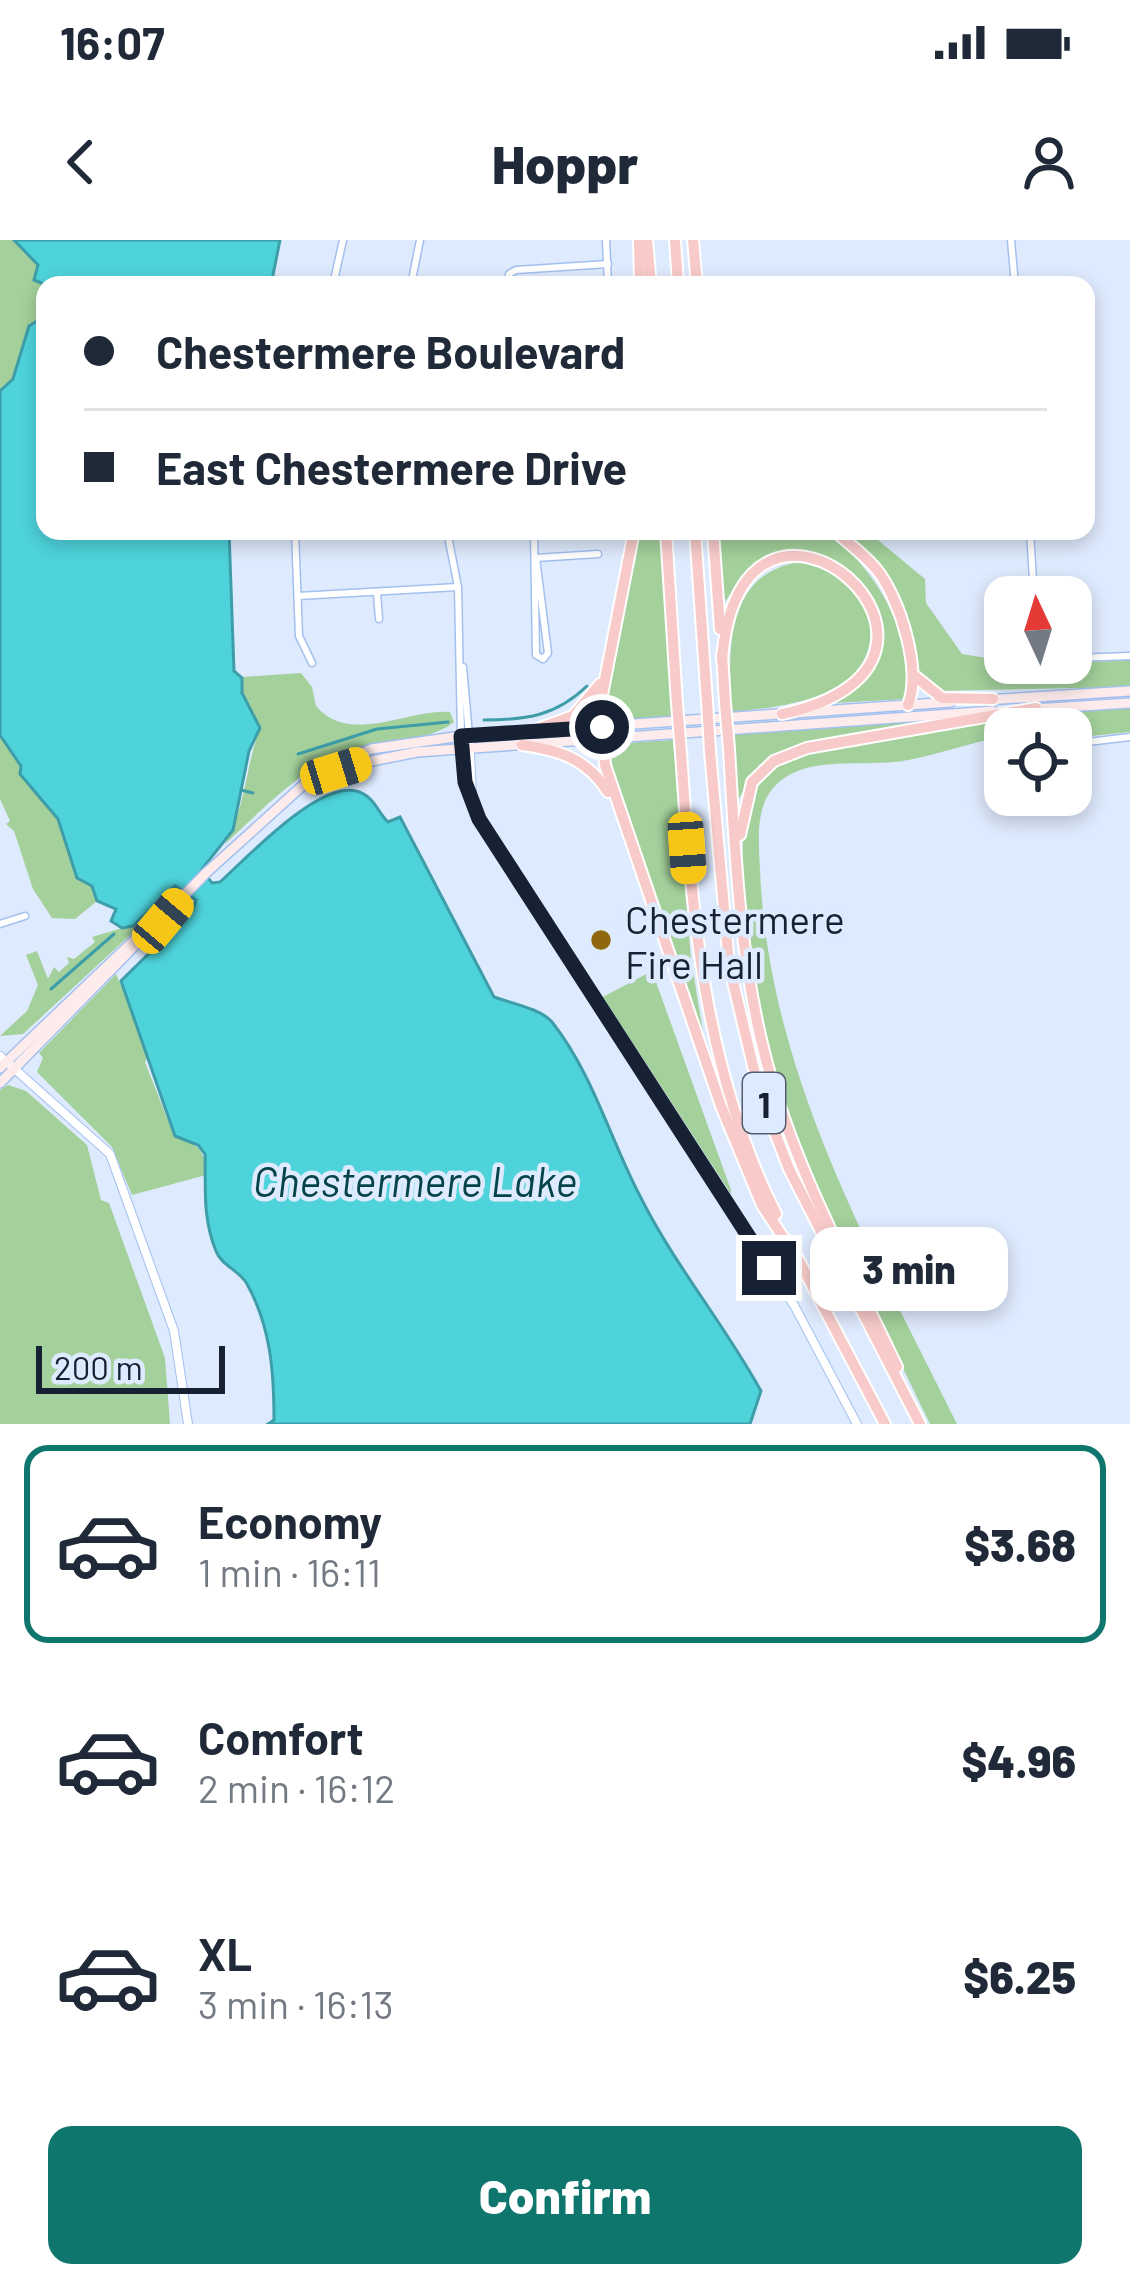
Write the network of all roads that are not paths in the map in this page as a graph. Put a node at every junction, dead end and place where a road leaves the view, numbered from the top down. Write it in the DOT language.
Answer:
graph roads {
  1 [pos="343,240"];
  2 [pos="420,240"];
  3 [pos="606,240"];
  4 [pos="643,240"];
  5 [pos="674,240"];
  6 [pos="693,240"];
  7 [pos="1011,240"];
  8 [pos="608,264"];
  9 [pos="335,276"];
  10 [pos="413,276"];
  11 [pos="508,276"];
  12 [pos="608,276"];
  13 [pos="641,276"];
  14 [pos="649,276"];
  15 [pos="677,276"];
  16 [pos="696,276"];
  17 [pos="1014,276"];
  18 [pos="295,540"];
  19 [pos="449,540"];
  20 [pos="535,540"];
  21 [pos="632,540"];
  22 [pos="667,540"];
  23 [pos="696,540"];
  24 [pos="714,540"];
  25 [pos="844,540"];
  26 [pos="1031,540"];
  27 [pos="598,554"];
  28 [pos="536,558"];
  29 [pos="1033,576"];
  30 [pos="458,587"];
  31 [pos="377,591"];
  32 [pos="298,596"];
  33 [pos="379,619"];
  34 [pos="1130,656"];
  35 [pos="1092,657"];
  36 [pos="722,660"];
  37 [pos="312,663"];
  38 [pos="910,663"];
  39 [pos="606,670"];
  40 [pos="1130,691"];
  41 [pos="994,699"];
  42 [pos="1130,703"];
  43 [pos="908,705"];
  44 [pos="1036,708"];
  45 [pos="984,712"];
  46 [pos="782,714"];
  47 [pos="984,717"];
  48 [pos="758,728"];
  49 [pos="529,732"];
  50 [pos="603,733"];
  51 [pos="465,735"];
  52 [pos="1130,737"];
  53 [pos="1092,742"];
  54 [pos="521,746"];
  55 [pos="466,749"];
  56 [pos="303,786"];
  57 [pos="620,810"];
  58 [pos="738,892"];
  59 [pos="25,916"];
  60 [pos="0,924"];
  61 [pos="5,1060"];
  62 [pos="0,1083"];
  63 [pos="798,1259"];
  64 [pos="188,1424"];
  65 [pos="857,1424"];
  66 [pos="885,1424"];
  67 [pos="922,1424"];
  1 -- 9 [label="street"];
  2 -- 10 [label="street"];
  3 -- 8 [label="street"];
  4 -- 13 [label="highway"];
  4 -- 14 [label="highway"];
  5 -- 15 [label="highway"];
  6 -- 16 [label="highway"];
  7 -- 17 [label="street"];
  8 -- 11 [label="street"];
  8 -- 12 [label="street"];
  18 -- 32 [label="street"];
  19 -- 30 [label="street"];
  20 -- 28 [label="street"];
  21 -- 39 [label="highway"];
  22 -- 63 [label="highway, 1, bridge"];
  23 -- 67 [label="highway, 1, bridge"];
  24 -- 36 [label="highway"];
  25 -- 38 [label="highway"];
  26 -- 29 [label="street"];
  27 -- 28 [label="street"];
  28 -- 28 [label="street"];
  30 -- 31 [label="street"];
  30 -- 51 [label="street"];
  31 -- 32 [label="street"];
  31 -- 33 [label="street"];
  32 -- 37 [label="street"];
  34 -- 35 [label="street"];
  36 -- 46 [label="highway"];
  36 -- 58 [label="highway, bridge"];
  38 -- 41 [label="highway"];
  38 -- 43 [label="highway"];
  39 -- 49 [label="highway"];
  39 -- 50 [label="highway"];
  40 -- 41 [label="main road"];
  41 -- 43 [label="main road"];
  42 -- 44 [label="main road"];
  43 -- 46 [label="main road"];
  43 -- 48 [label="main road"];
  45 -- 48 [label="main road"];
  46 -- 50 [label="main road"];
  47 -- 58 [label="highway"];
  48 -- 50 [label="main road"];
  49 -- 50 [label="main road"];
  49 -- 51 [label="main road"];
  50 -- 54 [label="main road"];
  50 -- 57 [label="highway"];
  51 -- 55 [label="street"];
  51 -- 56 [label="main road"];
  52 -- 53 [label="street"];
  54 -- 55 [label="main road"];
  54 -- 57 [label="highway"];
  55 -- 56 [label="main road"];
  55 -- 65 [label="street"];
  56 -- 61 [label="main road"];
  57 -- 63 [label="highway"];
  58 -- 67 [label="highway"];
  59 -- 60 [label="street"];
  61 -- 62 [label="main road"];
  61 -- 64 [label="street"];
  63 -- 66 [label="highway, 1"];
}
